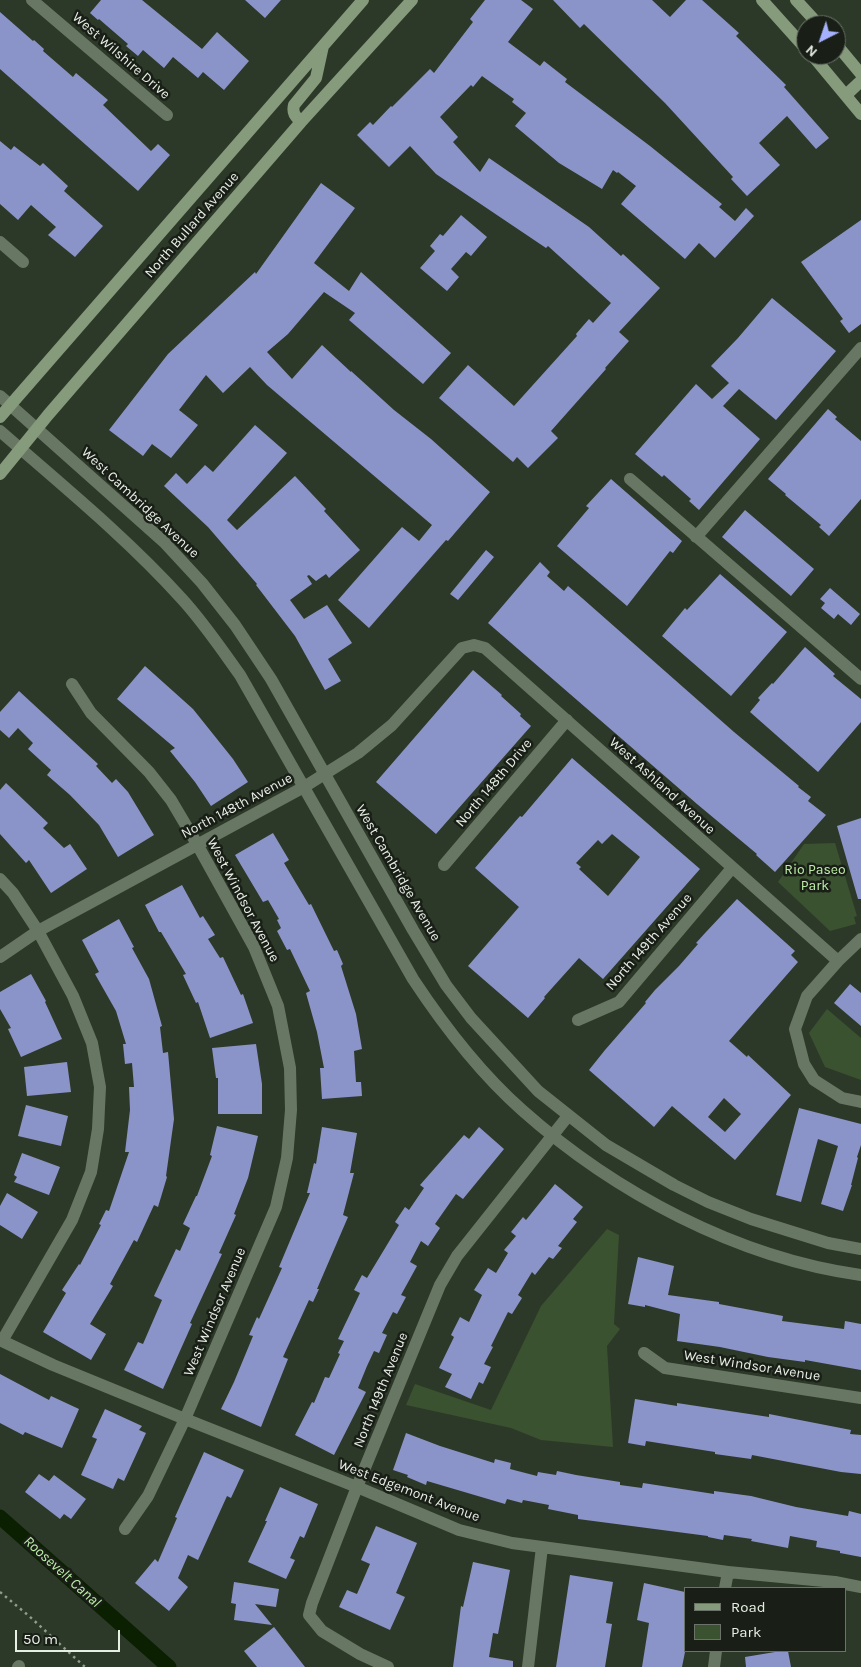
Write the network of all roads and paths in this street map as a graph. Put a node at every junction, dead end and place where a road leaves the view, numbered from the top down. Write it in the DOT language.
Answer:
graph roads {
  1 [pos="32,0"];
  2 [pos="363,0"];
  3 [pos="412,0"];
  4 [pos="762,0"];
  5 [pos="796,0"];
  6 [pos="810,15"];
  7 [pos="796,37"];
  8 [pos="324,45"];
  9 [pos="846,56"];
  10 [pos="820,65"];
  11 [pos="861,74"];
  12 [pos="861,81"];
  13 [pos="846,95"];
  14 [pos="861,114"];
  15 [pos="167,115"];
  16 [pos="301,122"];
  17 [pos="0,242"];
  18 [pos="22,262"];
  19 [pos="861,348"];
  20 [pos="0,396"];
  21 [pos="10,405"];
  22 [pos="0,417"];
  23 [pos="37,429"];
  24 [pos="0,431"];
  25 [pos="20,450"];
  26 [pos="0,474"];
  27 [pos="630,479"];
  28 [pos="696,536"];
  29 [pos="462,648"];
  30 [pos="861,678"];
  31 [pos="72,684"];
  32 [pos="567,720"];
  33 [pos="324,774"];
  34 [pos="304,786"];
  35 [pos="197,844"];
  36 [pos="444,865"];
  37 [pos="732,868"];
  38 [pos="0,879"];
  39 [pos="38,931"];
  40 [pos="861,939"];
  41 [pos="0,957"];
  42 [pos="838,961"];
  43 [pos="578,1020"];
  44 [pos="861,1102"];
  45 [pos="568,1116"];
  46 [pos="552,1135"];
  47 [pos="861,1249"];
  48 [pos="861,1275"];
  49 [pos="1,1341"];
  50 [pos="644,1353"];
  51 [pos="861,1398"];
  52 [pos="185,1419"];
  53 [pos="357,1486"];
  54 [pos="125,1529"];
  55 [pos="542,1547"];
  56 [pos="728,1572"];
  57 [pos="725,1587"];
  58 [pos="861,1587"];
  59 [pos="0,1592"];
  60 [pos="716,1652"];
  61 [pos="85,1667"];
  62 [pos="388,1667"];
  63 [pos="528,1667"];
  64 [pos="714,1667"];
  1 -- 15 [label="street, West Wilshire Drive"];
  2 -- 8 [label="main road, North Bullard Avenue"];
  3 -- 16 [label="main road, North Bullard Avenue"];
  4 -- 7 [label="main road"];
  5 -- 6 [label="main road"];
  8 -- 16 [label="main road"];
  8 -- 21 [label="main road, North Bullard Avenue"];
  9 -- 11 [label="main road"];
  10 -- 13 [label="main road"];
  12 -- 13 [label="main road"];
  13 -- 14 [label="main road"];
  16 -- 23 [label="main road, North Bullard Avenue"];
  17 -- 18 [label="street"];
  19 -- 28 [label="street"];
  20 -- 21 [label="street, West Cambridge Avenue"];
  21 -- 22 [label="main road, North Bullard Avenue"];
  21 -- 23 [label="street, West Cambridge Avenue"];
  23 -- 25 [label="main road, North Bullard Avenue"];
  23 -- 33 [label="street, West Cambridge Avenue"];
  24 -- 25 [label="street"];
  25 -- 26 [label="main road, North Bullard Avenue"];
  25 -- 34 [label="street"];
  27 -- 28 [label="street"];
  28 -- 30 [label="street"];
  29 -- 32 [label="street, West Ashland Avenue"];
  29 -- 33 [label="street, North 148th Avenue"];
  31 -- 35 [label="street, West Windsor Avenue"];
  32 -- 36 [label="street, North 148th Drive"];
  32 -- 37 [label="street, West Ashland Avenue"];
  33 -- 34 [label="street, North 148th Avenue"];
  33 -- 45 [label="street, West Cambridge Avenue"];
  34 -- 35 [label="street, North 148th Avenue"];
  34 -- 46 [label="street"];
  35 -- 39 [label="street, North 148th Avenue"];
  35 -- 52 [label="street, West Windsor Avenue"];
  37 -- 42 [label="street, West Ashland Avenue"];
  37 -- 43 [label="street, North 149th Avenue"];
  38 -- 39 [label="street"];
  39 -- 41 [label="street, North 148th Avenue"];
  39 -- 49 [label="street"];
  40 -- 42 [label="street"];
  42 -- 44 [label="street"];
  45 -- 46 [label="street, North 149th Avenue"];
  45 -- 47 [label="street, West Cambridge Avenue"];
  46 -- 48 [label="street"];
  46 -- 53 [label="street, North 149th Avenue"];
  49 -- 52 [label="street, West Edgemont Avenue"];
  50 -- 51 [label="street, West Windsor Avenue"];
  52 -- 53 [label="street, West Edgemont Avenue"];
  52 -- 54 [label="street, West Windsor Avenue"];
  53 -- 55 [label="street, West Edgemont Avenue"];
  53 -- 62 [label="street, North 149th Avenue"];
  55 -- 56 [label="street, West Edgemont Avenue"];
  55 -- 63 [label="street"];
  56 -- 57 [label="street"];
  56 -- 58 [label="street, West Edgemont Avenue"];
  59 -- 61 [label="path"];
  60 -- 64 [label="street"];
}
